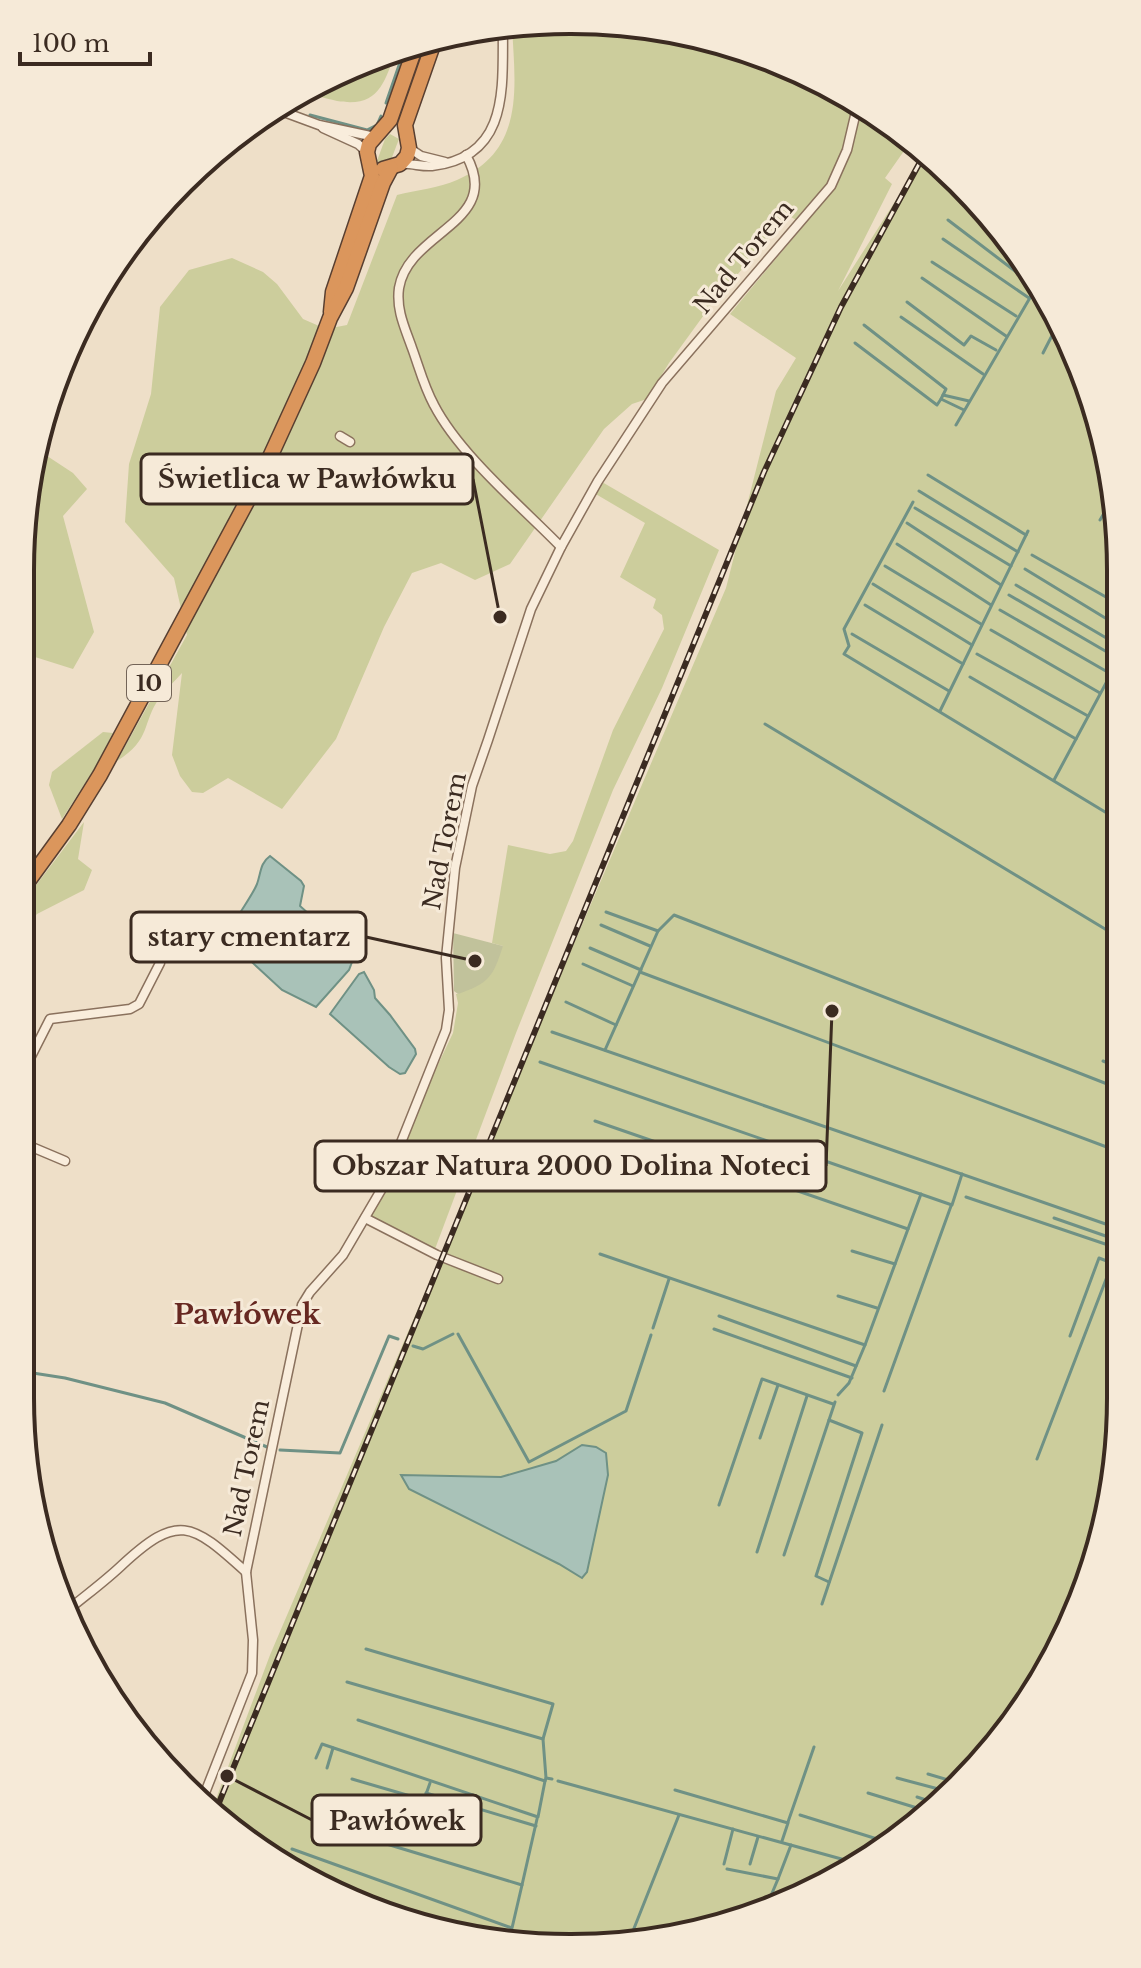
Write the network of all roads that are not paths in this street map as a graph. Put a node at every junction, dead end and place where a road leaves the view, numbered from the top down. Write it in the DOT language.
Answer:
graph roads {
  1 [pos="503,39"];
  2 [pos="430,53"];
  3 [pos="411,58"];
  4 [pos="289,114"];
  5 [pos="855,116"];
  6 [pos="319,125"];
  7 [pos="379,134"];
  8 [pos="407,142"];
  9 [pos="466,155"];
  10 [pos="370,159"];
  11 [pos="446,162"];
  12 [pos="396,166"];
  13 [pos="330,318"];
  14 [pos="340,436"];
  15 [pos="350,442"];
  16 [pos="561,547"];
  17 [pos="34,873"];
  18 [pos="160,963"];
  19 [pos="34,1050"];
  20 [pos="34,1148"];
  21 [pos="65,1161"];
  22 [pos="365,1218"];
  23 [pos="498,1279"];
  24 [pos="246,1572"];
  25 [pos="76,1604"];
  26 [pos="206,1791"];
  1 -- 9 [label="street"];
  2 -- 8 [label="highway, 10"];
  3 -- 7 [label="highway, 10"];
  4 -- 6 [label="street"];
  5 -- 16 [label="street, Nad Torem"];
  6 -- 7 [label="street"];
  6 -- 10 [label="street"];
  7 -- 8 [label="highway"];
  7 -- 10 [label="highway, 10"];
  8 -- 11 [label="street"];
  8 -- 12 [label="highway, 10"];
  9 -- 11 [label="street"];
  9 -- 16 [label="street"];
  10 -- 12 [label="highway"];
  10 -- 13 [label="highway, 10"];
  11 -- 12 [label="street"];
  12 -- 13 [label="highway, 10"];
  13 -- 17 [label="highway, 10"];
  14 -- 15 [label="street"];
  16 -- 22 [label="street, Nad Torem"];
  18 -- 19 [label="street"];
  20 -- 21 [label="street"];
  22 -- 23 [label="street"];
  22 -- 24 [label="street, Nad Torem"];
  24 -- 25 [label="street"];
  24 -- 26 [label="street, Nad Torem"];
}
